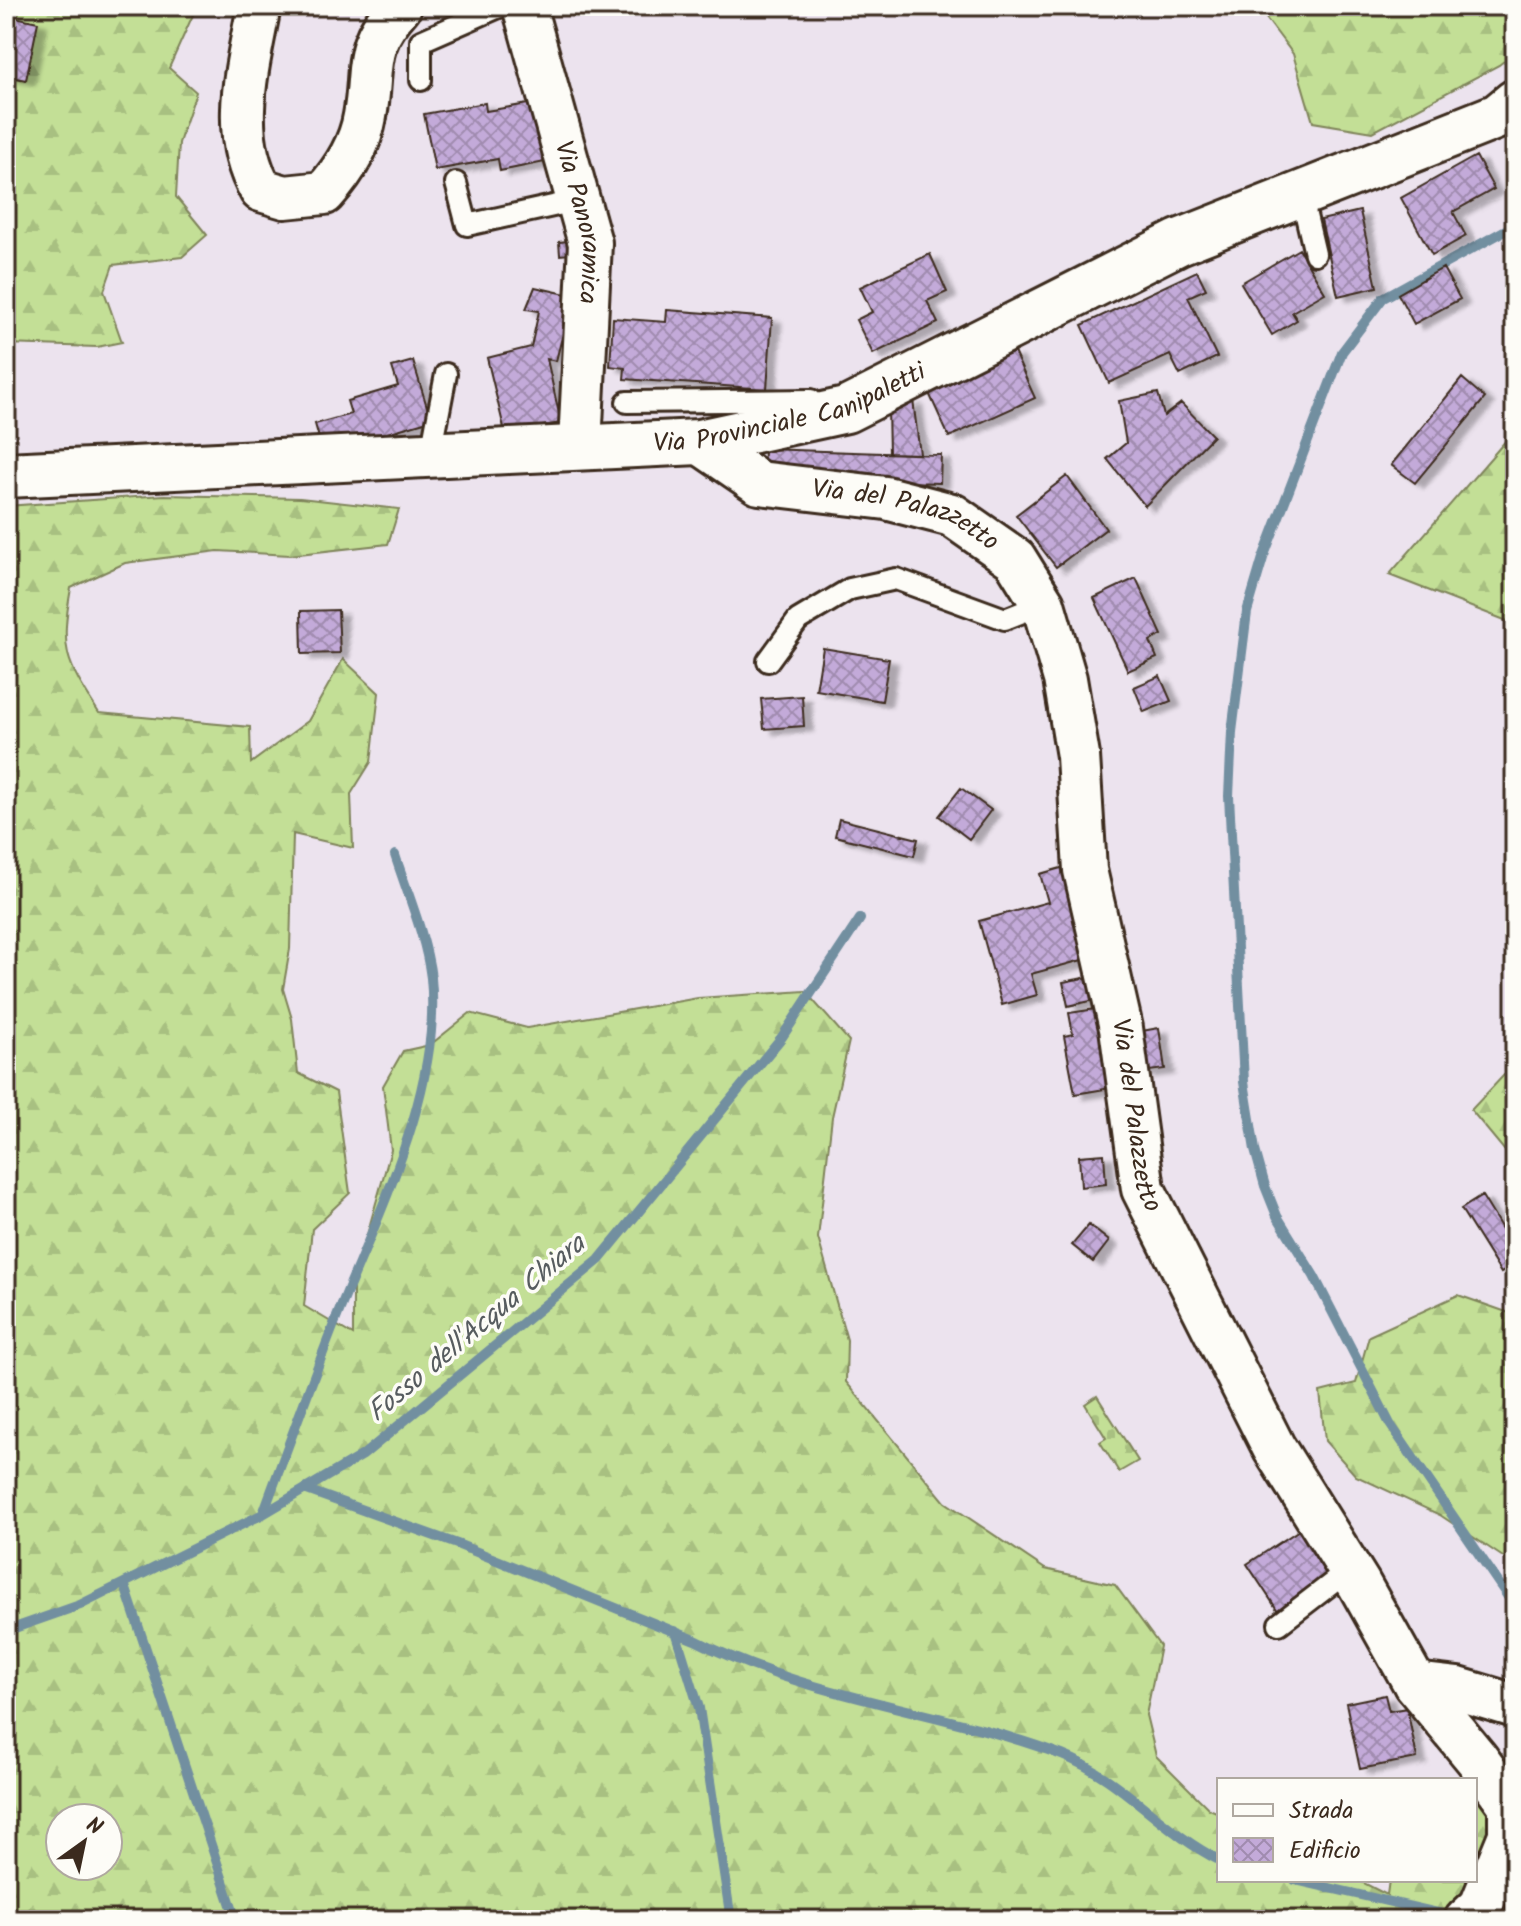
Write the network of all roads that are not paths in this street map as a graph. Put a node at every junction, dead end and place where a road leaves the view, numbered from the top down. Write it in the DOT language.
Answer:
graph roads {
  1 [pos="259,6"];
  2 [pos="400,6"];
  3 [pos="501,6"];
  4 [pos="524,6"];
  5 [pos="421,80"];
  6 [pos="1515,102"];
  7 [pos="456,183"];
  8 [pos="1301,194"];
  9 [pos="580,200"];
  10 [pos="1315,254"];
  11 [pos="446,374"];
  12 [pos="869,398"];
  13 [pos="627,402"];
  14 [pos="699,442"];
  15 [pos="580,445"];
  16 [pos="431,453"];
  17 [pos="6,475"];
  18 [pos="1043,604"];
  19 [pos="768,661"];
  20 [pos="1348,1571"];
  21 [pos="1279,1624"];
  22 [pos="1415,1684"];
  23 [pos="1515,1706"];
  24 [pos="1466,1920"];
  1 -- 2 [label="street"];
  3 -- 5 [label="lane"];
  4 -- 9 [label="street, Via Panoramica"];
  6 -- 8 [label="main road, Via Provinciale Canipaletti"];
  7 -- 9 [label="lane"];
  8 -- 10 [label="lane"];
  8 -- 12 [label="main road, Via Provinciale Canipaletti"];
  9 -- 15 [label="street, Via Panoramica"];
  11 -- 16 [label="lane"];
  12 -- 13 [label="lane"];
  12 -- 14 [label="main road, Via Provinciale Canipaletti"];
  14 -- 15 [label="main road, Via Provinciale Canipaletti"];
  14 -- 18 [label="street, Via del Palazzetto"];
  15 -- 16 [label="main road, Via Provinciale Canipaletti"];
  16 -- 17 [label="main road, Via Provinciale Canipaletti"];
  18 -- 19 [label="lane"];
  18 -- 20 [label="street, Via del Palazzetto"];
  20 -- 21 [label="lane"];
  20 -- 22 [label="street, Via del Palazzetto"];
  22 -- 23 [label="street"];
  22 -- 24 [label="street, Via del Palazzetto"];
}
